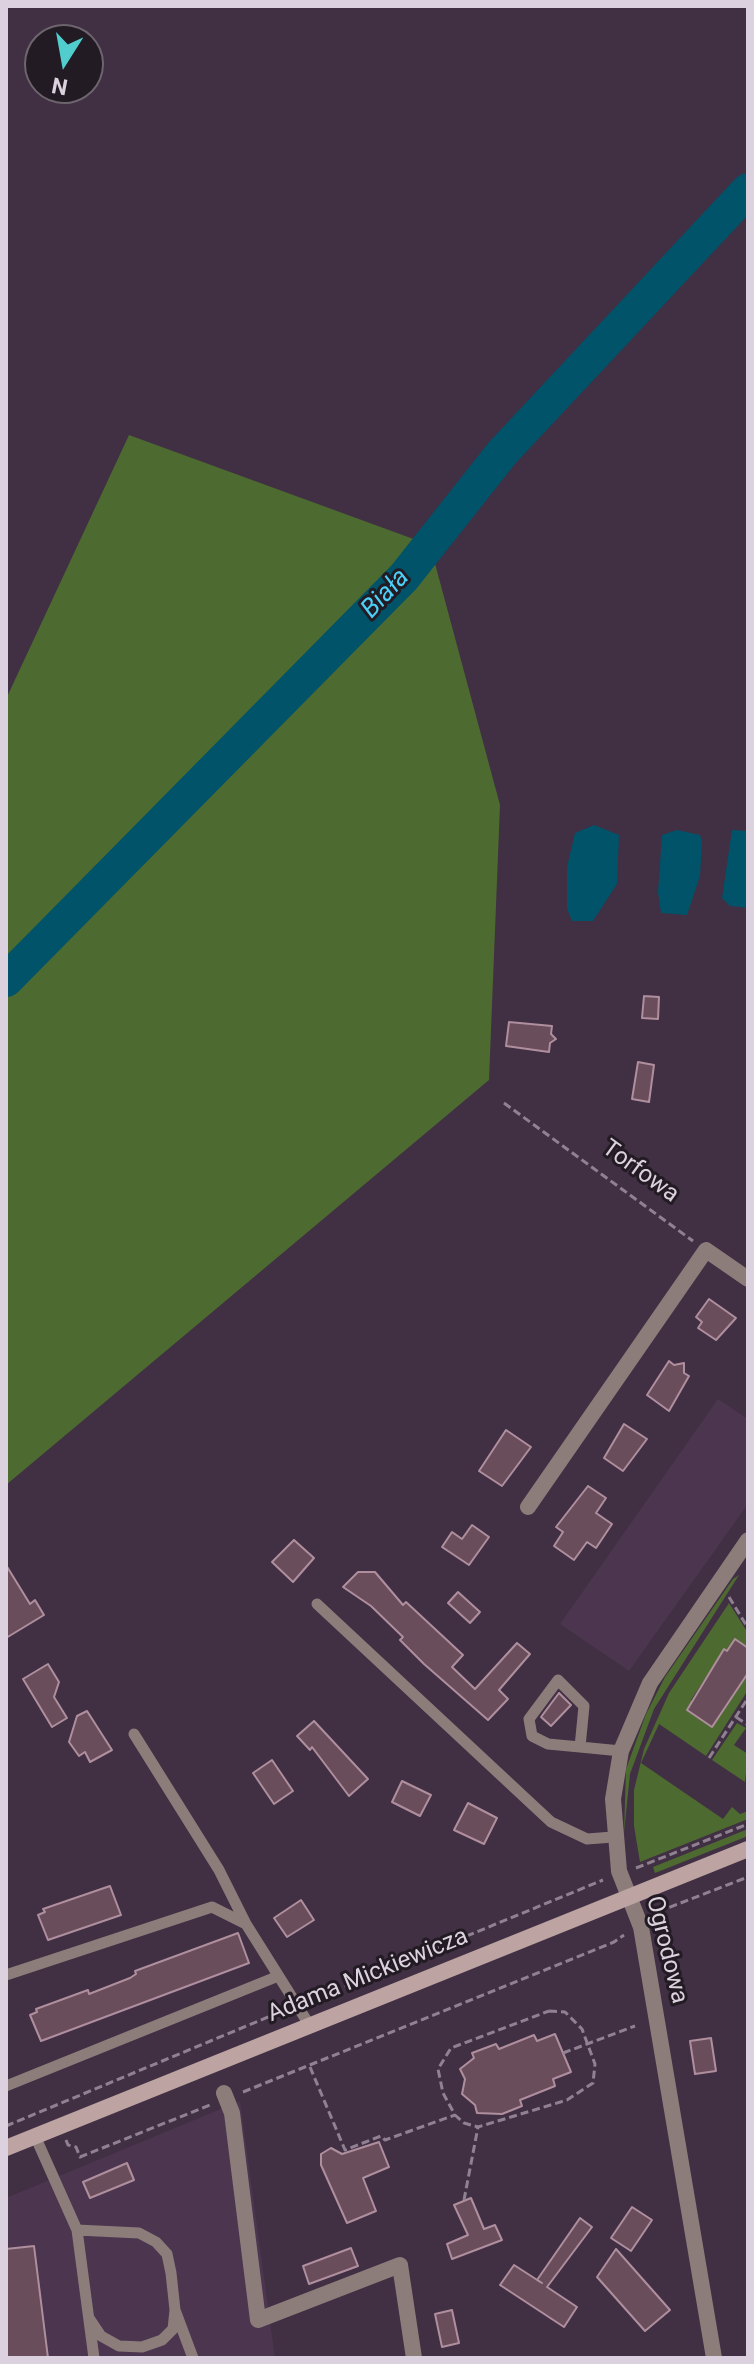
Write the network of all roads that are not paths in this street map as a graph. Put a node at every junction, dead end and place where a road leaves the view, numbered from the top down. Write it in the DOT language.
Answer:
graph roads {
  1 [pos="748,1279"];
  2 [pos="528,1507"];
  3 [pos="748,1540"];
  4 [pos="317,1604"];
  5 [pos="134,1734"];
  6 [pos="580,1747"];
  7 [pos="621,1751"];
  8 [pos="613,1837"];
  9 [pos="748,1849"];
  10 [pos="629,1896"];
  11 [pos="246,1924"];
  12 [pos="6,1975"];
  13 [pos="276,1977"];
  14 [pos="310,2026"];
  15 [pos="6,2086"];
  16 [pos="226,2096"];
  17 [pos="35,2136"];
  18 [pos="6,2148"];
  19 [pos="77,2230"];
  20 [pos="175,2310"];
  21 [pos="89,2318"];
  22 [pos="94,2358"];
  23 [pos="193,2358"];
  24 [pos="414,2358"];
  25 [pos="714,2358"];
  1 -- 2 [label="street"];
  3 -- 7 [label="street, Ogrodowa"];
  4 -- 8 [label="lane"];
  5 -- 11 [label="lane"];
  6 -- 6 [label="lane"];
  6 -- 7 [label="lane"];
  7 -- 8 [label="street, Ogrodowa"];
  8 -- 10 [label="street, Ogrodowa"];
  9 -- 10 [label="main road, Adama Mickiewicza"];
  10 -- 14 [label="main road, Adama Mickiewicza"];
  10 -- 25 [label="street, Ogrodowa"];
  11 -- 12 [label="lane"];
  11 -- 13 [label="lane"];
  13 -- 14 [label="lane"];
  13 -- 15 [label="lane"];
  14 -- 17 [label="main road, Adama Mickiewicza"];
  16 -- 24 [label="street"];
  17 -- 18 [label="main road, Adama Mickiewicza"];
  17 -- 19 [label="lane"];
  19 -- 20 [label="lane"];
  19 -- 21 [label="lane"];
  20 -- 21 [label="lane"];
  20 -- 23 [label="lane"];
  21 -- 22 [label="lane"];
}
